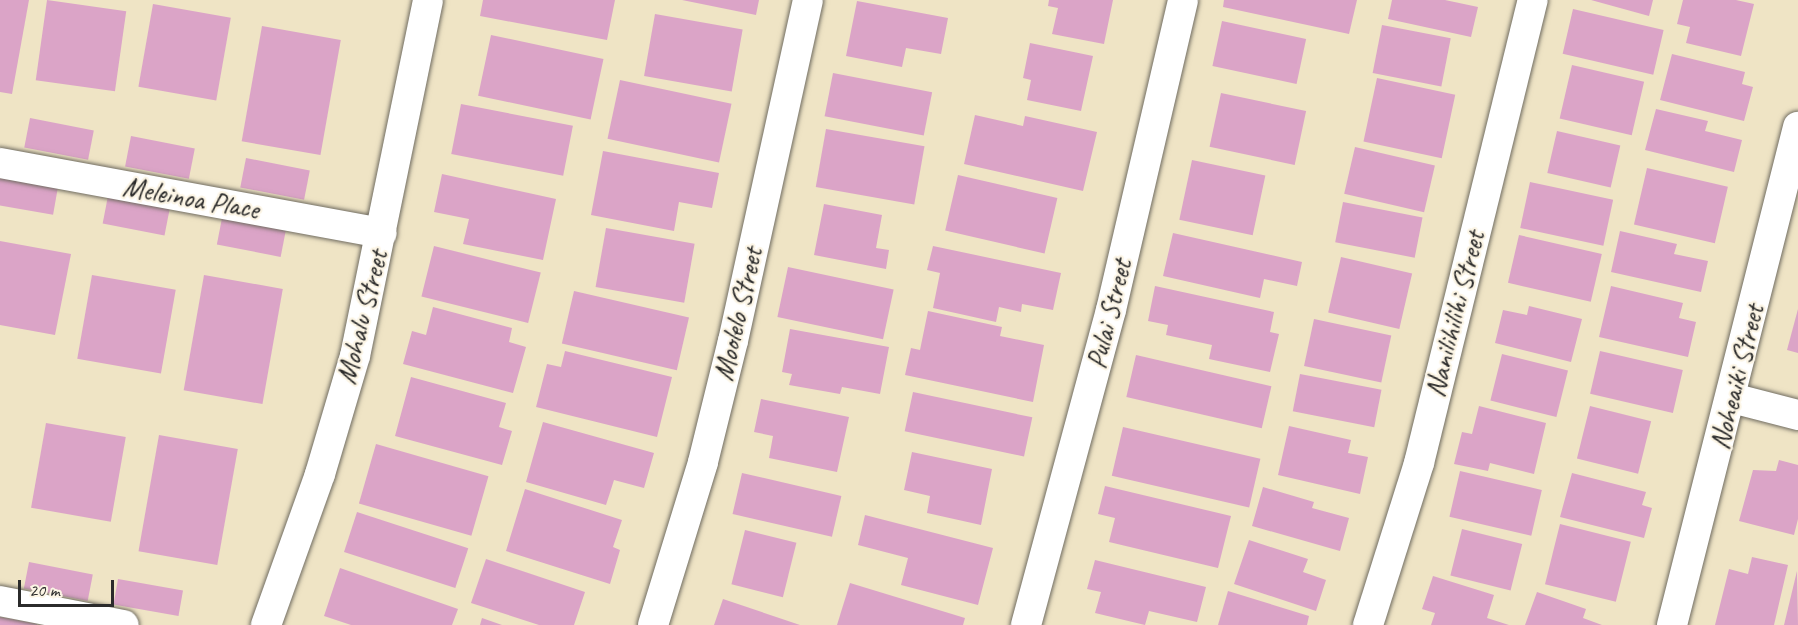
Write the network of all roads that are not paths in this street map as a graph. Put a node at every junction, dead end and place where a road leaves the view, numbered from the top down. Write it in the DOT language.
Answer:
graph roads {
  1 [pos="428,0"];
  2 [pos="808,0"];
  3 [pos="1183,0"];
  4 [pos="1533,0"];
  5 [pos="1798,127"];
  6 [pos="0,163"];
  7 [pos="382,233"];
  8 [pos="1732,398"];
  9 [pos="1798,415"];
  10 [pos="0,601"];
  11 [pos="124,625"];
  12 [pos="266,625"];
  13 [pos="653,625"];
  14 [pos="1026,625"];
  15 [pos="1368,625"];
  16 [pos="1672,625"];
  1 -- 7 [label="street, Mohalu Street"];
  2 -- 13 [label="street, Moolelo Street"];
  3 -- 14 [label="street, Pulai Street"];
  4 -- 15 [label="street, Nanilihilihi Street"];
  5 -- 8 [label="street, Noheaiki Street"];
  6 -- 7 [label="street, Meleinoa Place"];
  7 -- 12 [label="street, Mohalu Street"];
  8 -- 9 [label="street"];
  8 -- 16 [label="street, Noheaiki Street"];
  10 -- 11 [label="street"];
}
